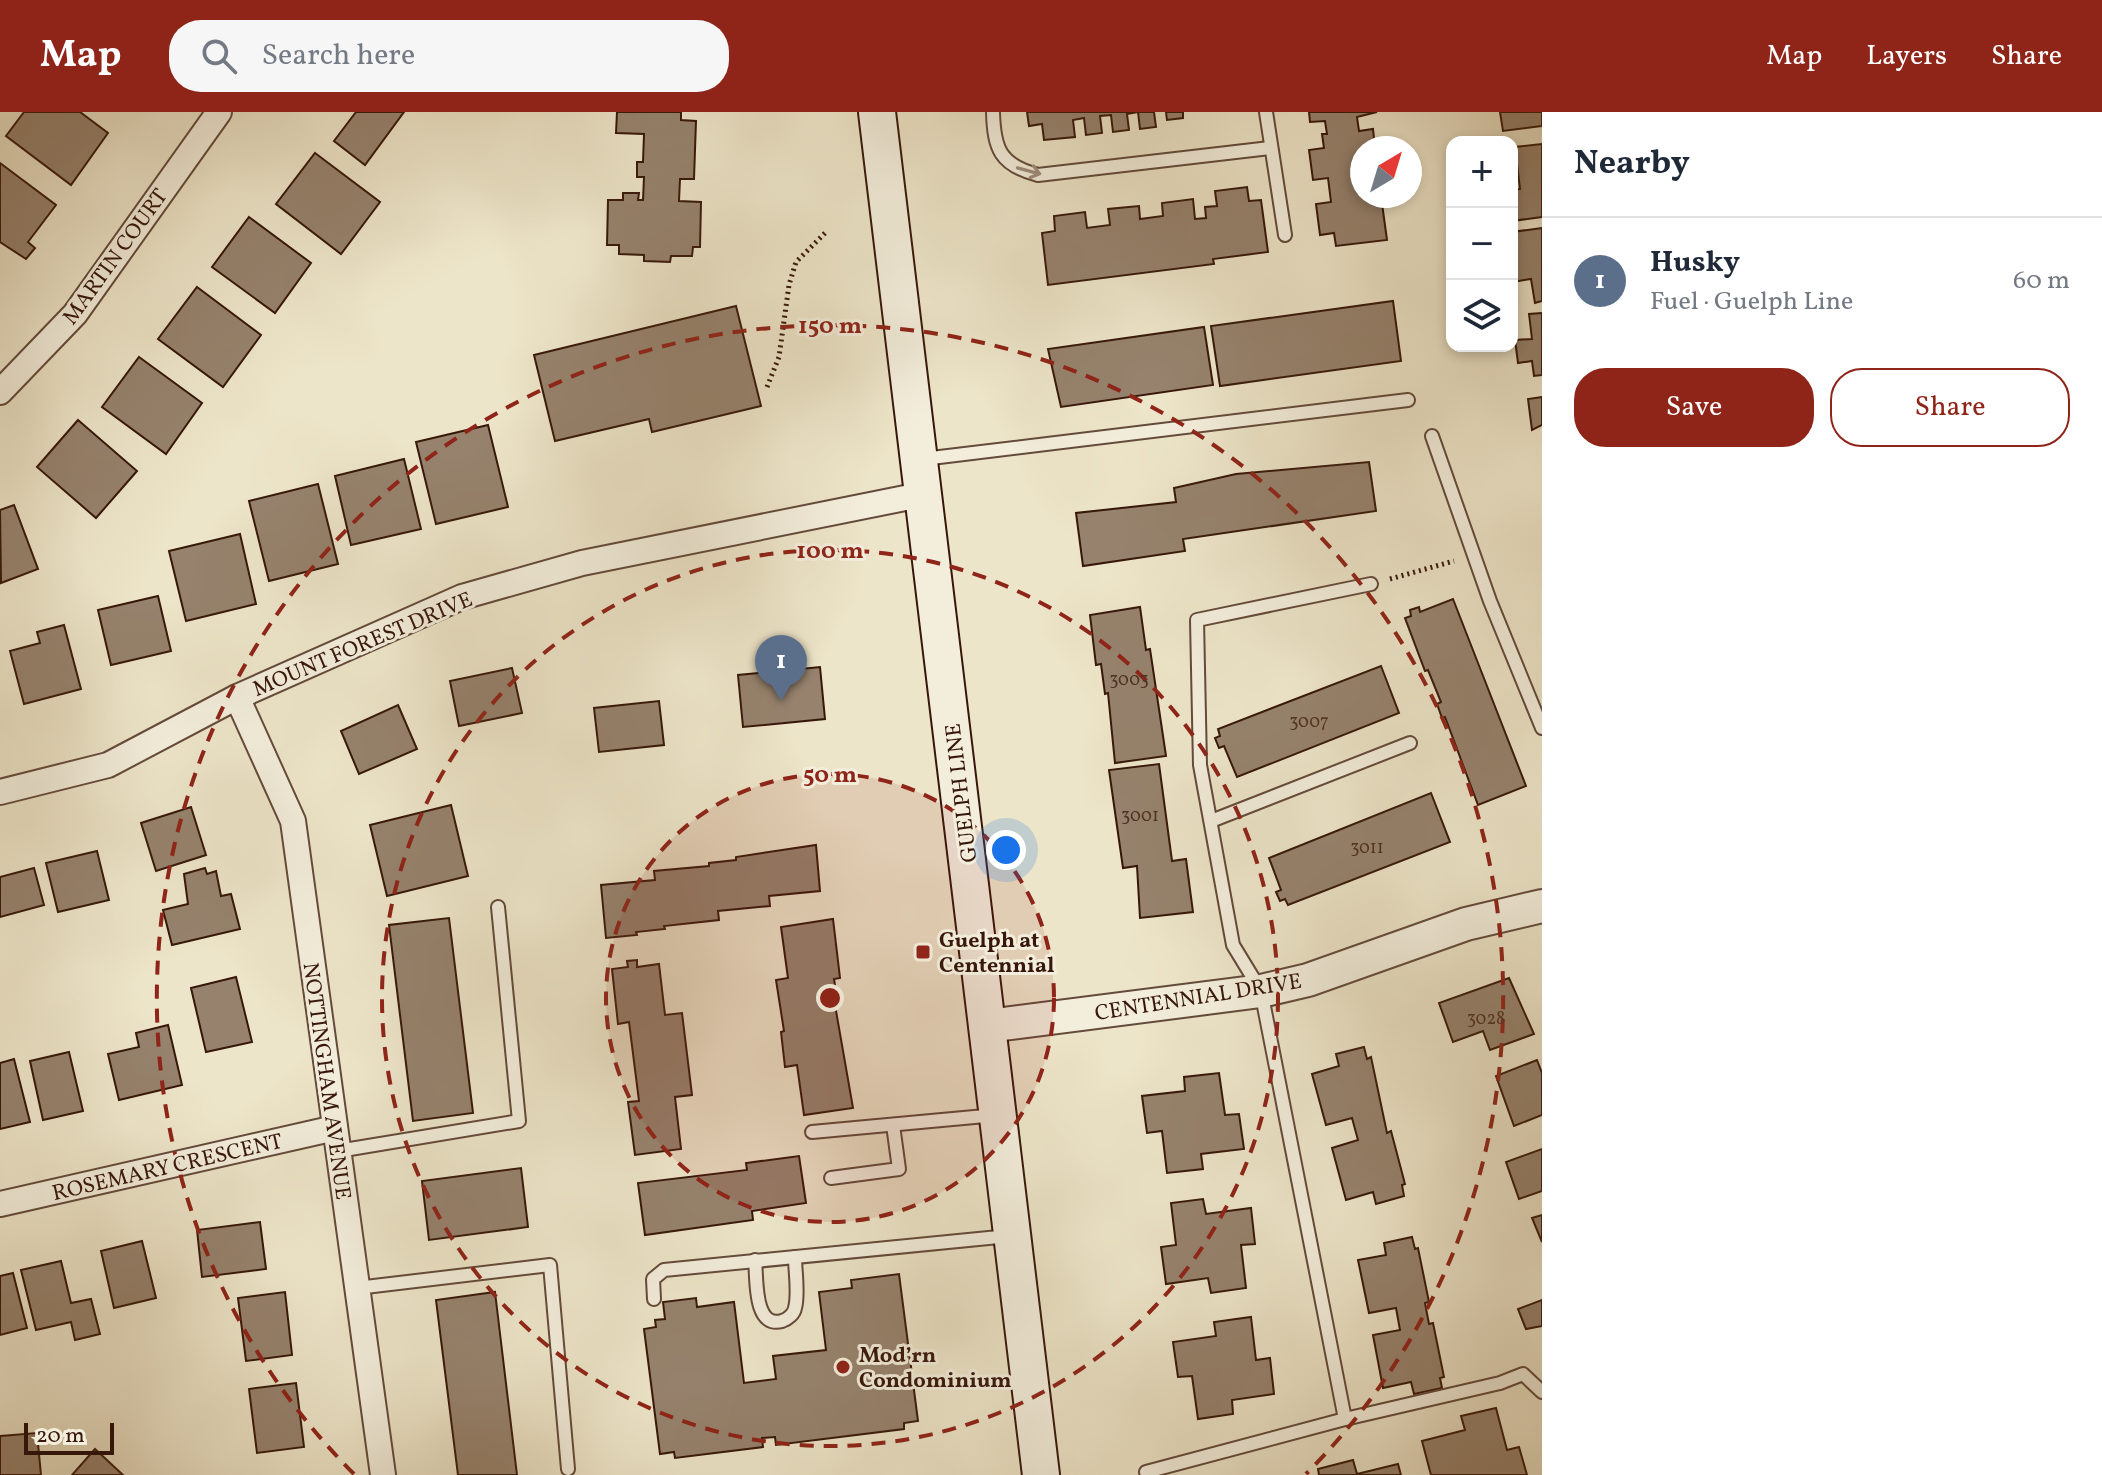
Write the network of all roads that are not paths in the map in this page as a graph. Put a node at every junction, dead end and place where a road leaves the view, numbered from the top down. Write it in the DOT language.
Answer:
graph roads {
  1 [pos="219,112"];
  2 [pos="877,112"];
  3 [pos="993,112"];
  4 [pos="1266,112"];
  5 [pos="1270,148"];
  6 [pos="1285,235"];
  7 [pos="0,392"];
  8 [pos="1408,400"];
  9 [pos="1432,436"];
  10 [pos="923,477"];
  11 [pos="1371,584"];
  12 [pos="237,697"];
  13 [pos="1542,728"];
  14 [pos="1410,743"];
  15 [pos="0,792"];
  16 [pos="1211,821"];
  17 [pos="1542,906"];
  18 [pos="498,907"];
  19 [pos="1261,991"];
  20 [pos="987,1026"];
  21 [pos="997,1115"];
  22 [pos="893,1125"];
  23 [pos="812,1132"];
  24 [pos="336,1140"];
  25 [pos="831,1178"];
  26 [pos="0,1204"];
  27 [pos="1012,1235"];
  28 [pos="795,1257"];
  29 [pos="755,1260"];
  30 [pos="357,1288"];
  31 [pos="654,1299"];
  32 [pos="1542,1392"];
  33 [pos="1345,1419"];
  34 [pos="568,1469"];
  35 [pos="1146,1472"];
  36 [pos="383,1475"];
  37 [pos="1041,1475"];
  1 -- 7 [label="street, MARTIN COURT"];
  2 -- 10 [label="main road, GUELPH LINE"];
  3 -- 5 [label="lane, one-way"];
  4 -- 5 [label="lane"];
  5 -- 6 [label="lane"];
  8 -- 10 [label="lane"];
  9 -- 13 [label="lane"];
  10 -- 12 [label="street, MOUNT FOREST DRIVE"];
  10 -- 20 [label="main road, GUELPH LINE"];
  11 -- 16 [label="lane"];
  12 -- 15 [label="street, MOUNT FOREST DRIVE"];
  12 -- 24 [label="street, NOTTINGHAM AVENUE"];
  14 -- 16 [label="lane"];
  16 -- 19 [label="lane"];
  17 -- 19 [label="street, CENTENNIAL DRIVE"];
  18 -- 24 [label="lane"];
  19 -- 20 [label="street, CENTENNIAL DRIVE"];
  19 -- 33 [label="lane"];
  20 -- 21 [label="main road, GUELPH LINE"];
  21 -- 22 [label="lane"];
  21 -- 27 [label="main road, GUELPH LINE"];
  22 -- 23 [label="lane"];
  22 -- 25 [label="lane"];
  24 -- 26 [label="street, ROSEMARY CRESCENT"];
  24 -- 30 [label="street, NOTTINGHAM AVENUE"];
  27 -- 28 [label="lane"];
  27 -- 37 [label="main road, GUELPH LINE"];
  28 -- 29 [label="lane"];
  28 -- 29 [label="lane"];
  29 -- 31 [label="lane"];
  30 -- 34 [label="lane"];
  30 -- 36 [label="street, NOTTINGHAM AVENUE"];
  32 -- 33 [label="lane"];
  33 -- 35 [label="lane"];
}
